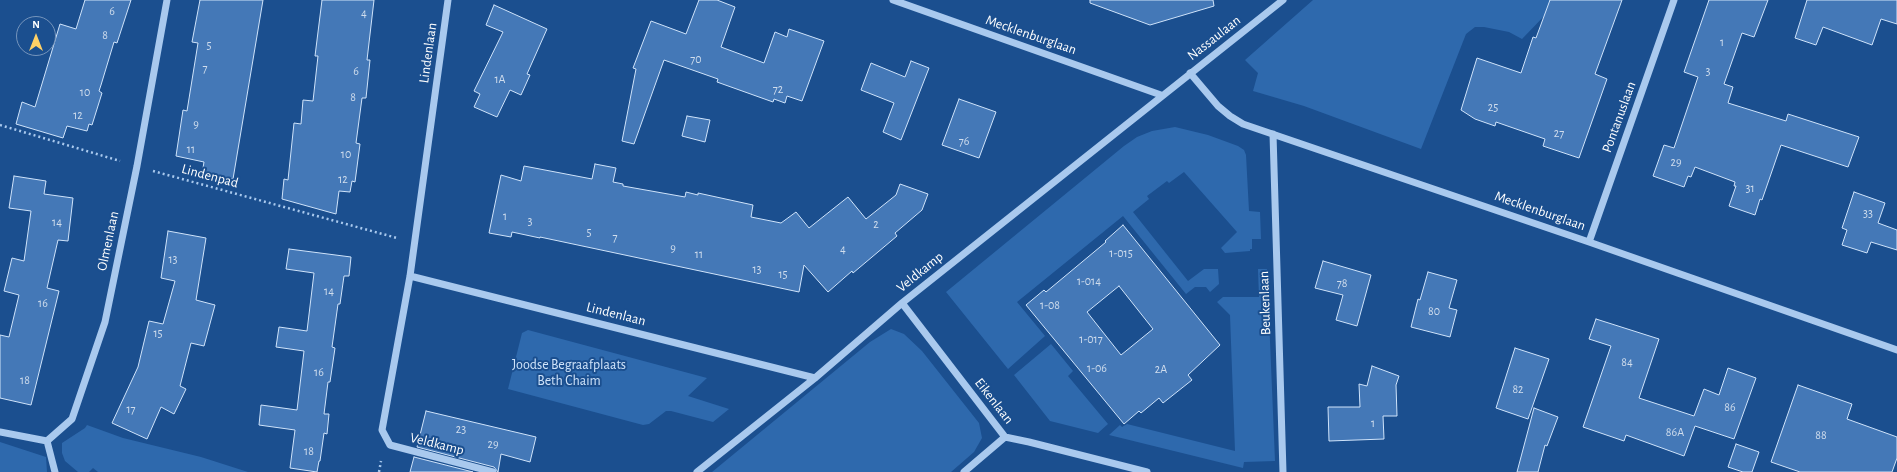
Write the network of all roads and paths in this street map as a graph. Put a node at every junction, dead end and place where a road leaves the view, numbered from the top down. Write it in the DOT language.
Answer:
graph roads {
  1 [pos="167,0"];
  2 [pos="448,0"];
  3 [pos="893,0"];
  4 [pos="1283,0"];
  5 [pos="1674,0"];
  6 [pos="1190,73"];
  7 [pos="1161,95"];
  8 [pos="0,125"];
  9 [pos="1273,134"];
  10 [pos="137,166"];
  11 [pos="1588,242"];
  12 [pos="415,243"];
  13 [pos="410,276"];
  14 [pos="902,303"];
  15 [pos="1897,350"];
  16 [pos="815,378"];
  17 [pos="382,430"];
  18 [pos="0,432"];
  19 [pos="1006,437"];
  20 [pos="47,441"];
  21 [pos="56,472"];
  22 [pos="493,472"];
  23 [pos="697,472"];
  24 [pos="964,472"];
  25 [pos="1147,472"];
  26 [pos="1283,472"];
  1 -- 10 [label="street, Olmenlaan"];
  2 -- 12 [label="street, Lindenlaan"];
  3 -- 7 [label="street, Mecklenburglaan"];
  4 -- 6 [label="street, Nassaulaan"];
  5 -- 11 [label="street, Pontanuslaan"];
  6 -- 7 [label="street, Nassaulaan"];
  6 -- 9 [label="street, Mecklenburglaan"];
  7 -- 14 [label="street, Veldkamp"];
  8 -- 10 [label="path, Lindenpad"];
  9 -- 11 [label="street, Mecklenburglaan"];
  9 -- 26 [label="street, Beukenlaan"];
  10 -- 12 [label="path, Lindenpad"];
  10 -- 20 [label="street, Olmenlaan"];
  11 -- 15 [label="street, Mecklenburglaan"];
  12 -- 13 [label="street, Lindenlaan"];
  13 -- 16 [label="street, Lindenlaan"];
  13 -- 17 [label="street, Lindenlaan"];
  14 -- 16 [label="street, Veldkamp"];
  14 -- 19 [label="street, Eikenlaan"];
  16 -- 23 [label="street, Veldkamp"];
  17 -- 22 [label="street, Veldkamp"];
  18 -- 20 [label="street"];
  19 -- 24 [label="street"];
  19 -- 25 [label="street, Eikenlaan"];
  20 -- 21 [label="street"];
}
